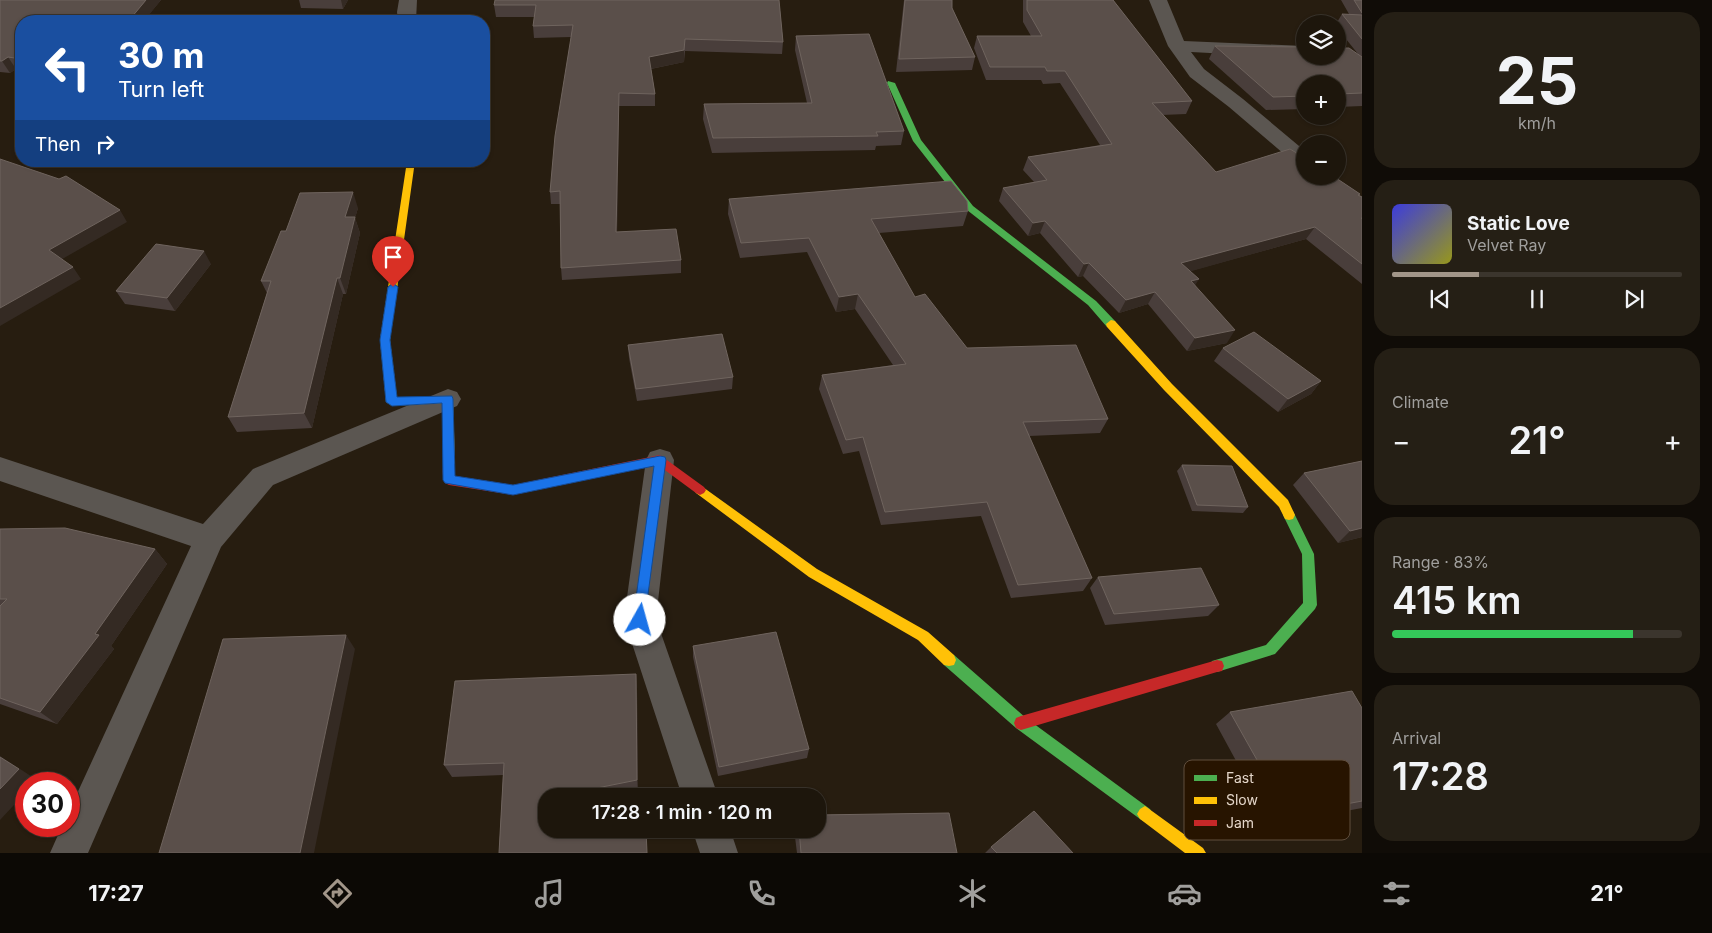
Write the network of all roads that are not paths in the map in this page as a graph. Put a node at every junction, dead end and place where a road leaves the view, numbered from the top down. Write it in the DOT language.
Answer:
graph roads {
  1 [pos="408,0"];
  2 [pos="1158,0"];
  3 [pos="406,15"];
  4 [pos="1177,46"];
  5 [pos="1296,52"];
  6 [pos="891,83"];
  7 [pos="1296,154"];
  8 [pos="410,167"];
  9 [pos="448,399"];
  10 [pos="660,460"];
  11 [pos="0,469"];
  12 [pos="209,539"];
  13 [pos="1021,722"];
  14 [pos="697,788"];
  15 [pos="714,838"];
  16 [pos="69,853"];
  17 [pos="719,853"];
  18 [pos="1198,853"];
  1 -- 3 [label="street"];
  2 -- 4 [label="street"];
  4 -- 5 [label="street"];
  4 -- 7 [label="street"];
  6 -- 13 [label="street"];
  8 -- 9 [label="street"];
  9 -- 10 [label="street"];
  9 -- 12 [label="street"];
  10 -- 13 [label="street"];
  10 -- 14 [label="street"];
  11 -- 12 [label="street"];
  12 -- 16 [label="street"];
  13 -- 18 [label="street"];
  15 -- 17 [label="street"];
}
